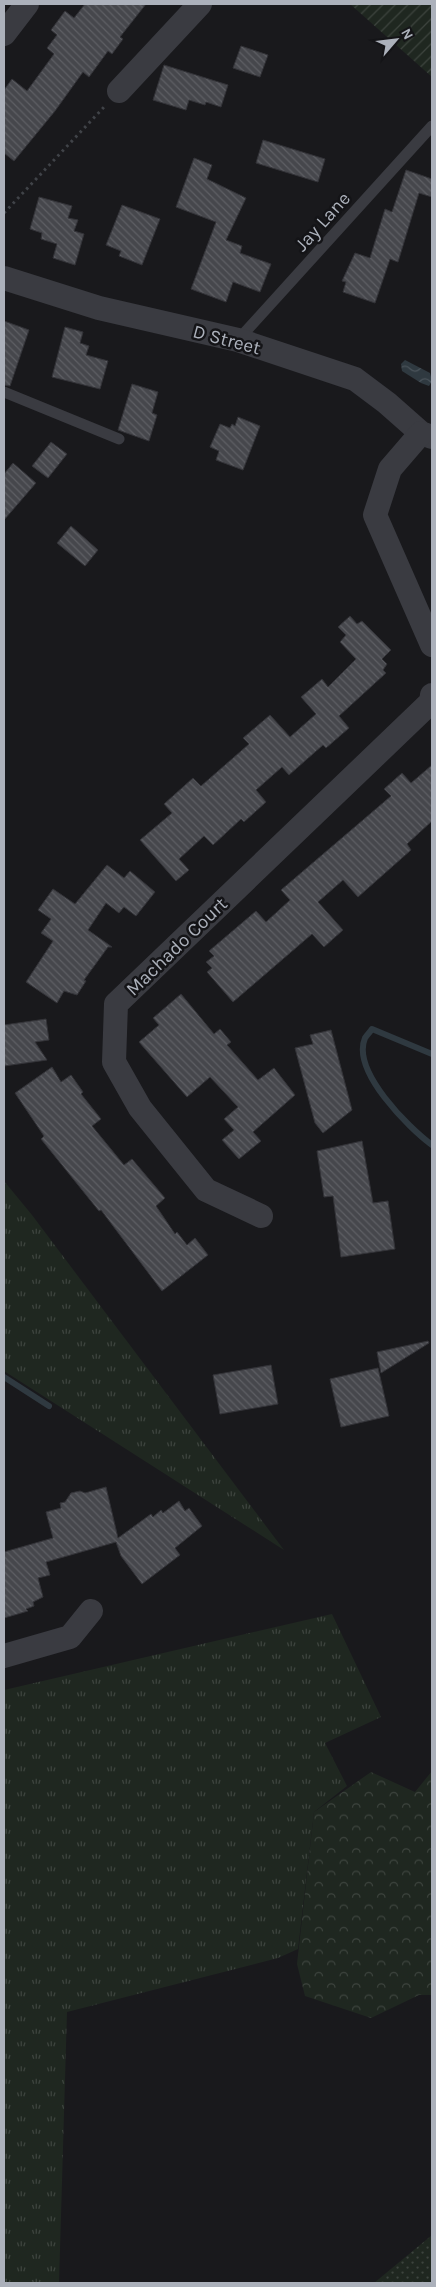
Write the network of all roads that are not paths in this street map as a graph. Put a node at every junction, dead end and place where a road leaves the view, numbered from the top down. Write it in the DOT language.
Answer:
graph roads {
  1 [pos="27,4"];
  2 [pos="200,4"];
  3 [pos="4,34"];
  4 [pos="119,91"];
  5 [pos="432,126"];
  6 [pos="4,278"];
  7 [pos="238,340"];
  8 [pos="4,392"];
  9 [pos="427,435"];
  10 [pos="119,439"];
  11 [pos="432,645"];
  12 [pos="432,695"];
  13 [pos="261,1216"];
  14 [pos="91,1611"];
  15 [pos="4,1656"];
  1 -- 3 [label="street"];
  2 -- 4 [label="street"];
  5 -- 7 [label="lane, Jay Lane"];
  6 -- 7 [label="street, D Street"];
  7 -- 9 [label="street, D Street"];
  8 -- 10 [label="lane"];
  9 -- 11 [label="street"];
  12 -- 13 [label="street, Machado Court"];
  14 -- 15 [label="street"];
}
